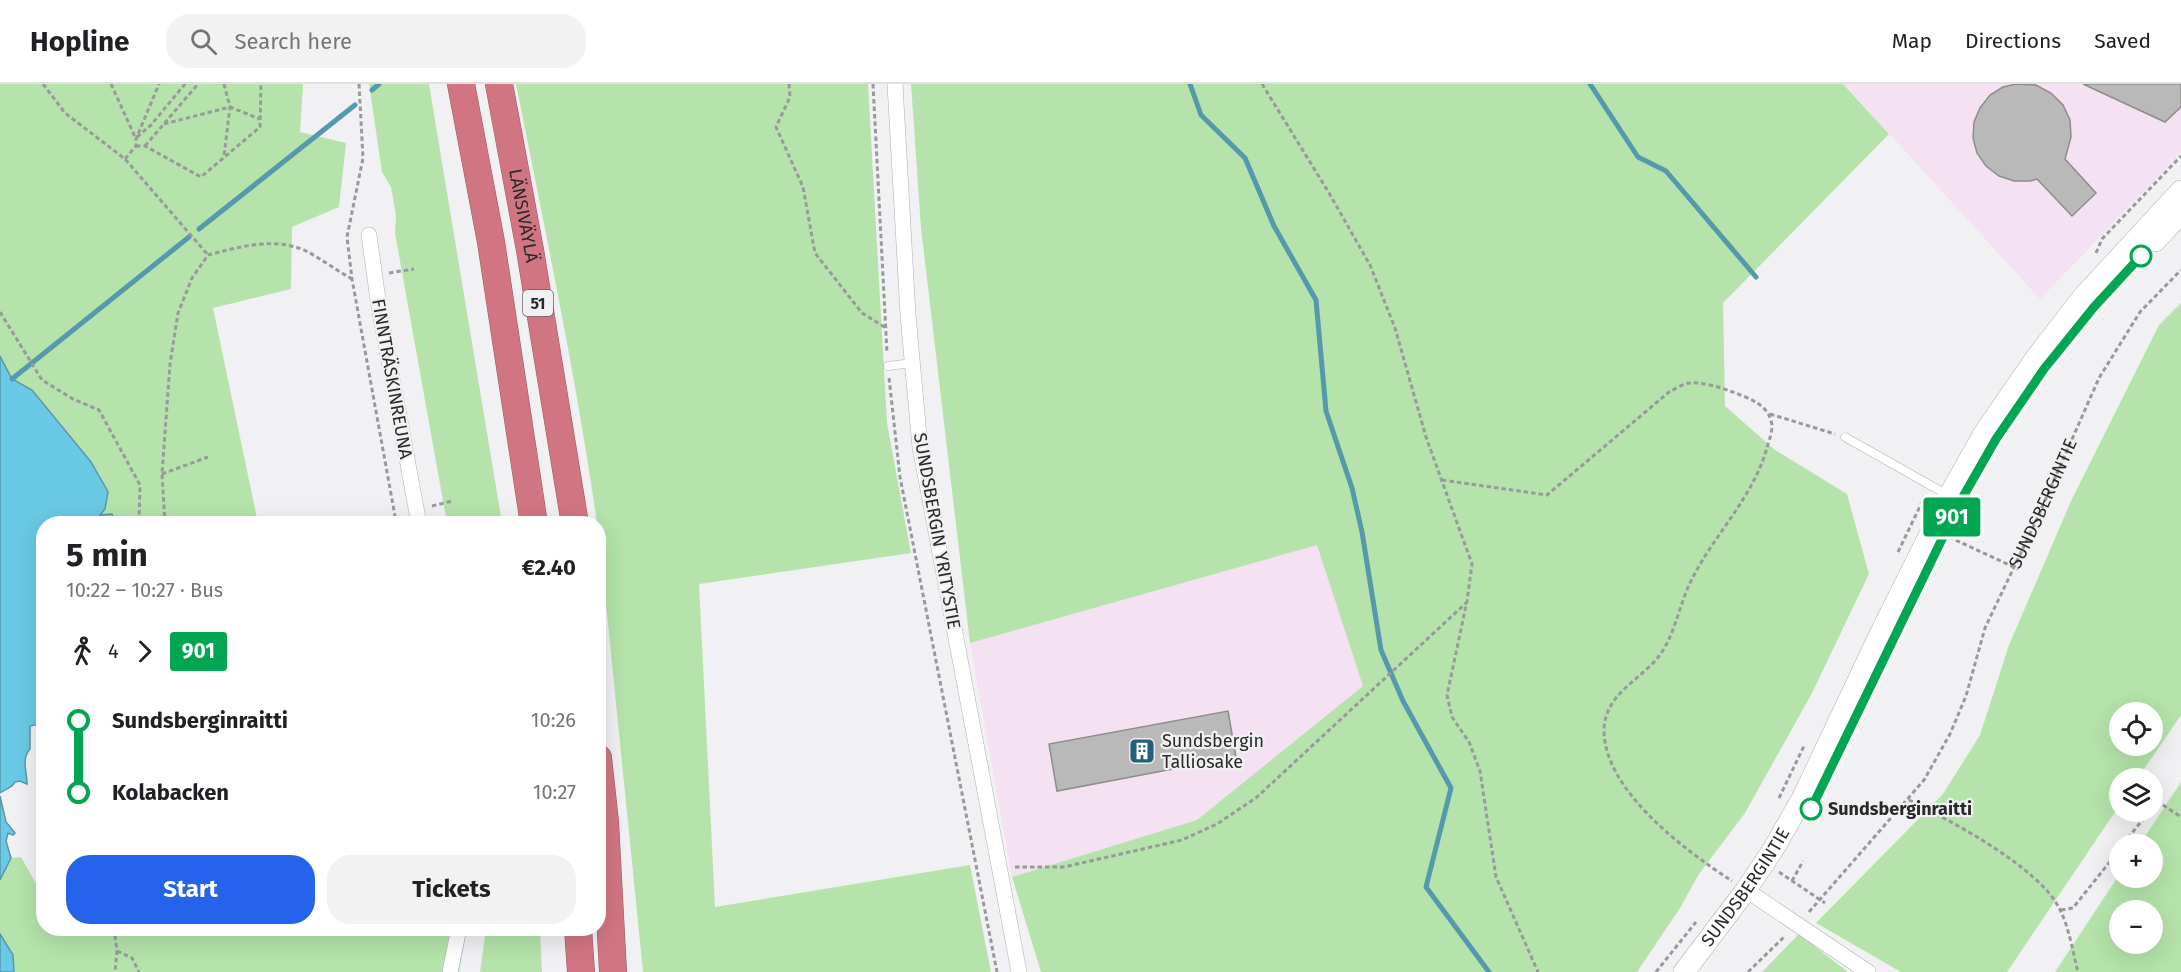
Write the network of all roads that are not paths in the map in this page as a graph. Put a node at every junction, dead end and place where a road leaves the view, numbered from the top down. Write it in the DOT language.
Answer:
graph roads {
  1 [pos="461,84"];
  2 [pos="499,84"];
  3 [pos="895,84"];
  4 [pos="2181,191"];
  5 [pos="2181,213"];
  6 [pos="369,235"];
  7 [pos="912,363"];
  8 [pos="888,366"];
  9 [pos="1845,437"];
  10 [pos="1954,499"];
  11 [pos="418,516"];
  12 [pos="533,516"];
  13 [pos="574,516"];
  14 [pos="606,828"];
  15 [pos="606,841"];
  16 [pos="1752,894"];
  17 [pos="457,936"];
  18 [pos="567,936"];
  19 [pos="579,936"];
  20 [pos="450,972"];
  21 [pos="566,972"];
  22 [pos="581,972"];
  23 [pos="613,972"];
  24 [pos="630,972"];
  25 [pos="1019,972"];
  26 [pos="1684,972"];
  27 [pos="1700,972"];
  28 [pos="1868,972"];
  1 -- 12 [label="highway, LÄNSIVÄYLÄ / 51"];
  2 -- 13 [label="highway, LÄNSIVÄYLÄ / 51"];
  3 -- 7 [label="street, SUNDSBERGIN YRITYSTIE"];
  4 -- 10 [label="main road, SUNDSBERGINTIE"];
  5 -- 10 [label="main road, SUNDSBERGINTIE"];
  6 -- 11 [label="street, FINNTRÄSKINREUNA"];
  7 -- 8 [label="lane"];
  7 -- 25 [label="street, SUNDSBERGIN YRITYSTIE"];
  9 -- 10 [label="lane"];
  10 -- 16 [label="main road, SUNDSBERGINTIE"];
  10 -- 16 [label="main road, SUNDSBERGINTIE"];
  14 -- 24 [label="highway"];
  15 -- 23 [label="highway"];
  16 -- 26 [label="main road, SUNDSBERGINTIE"];
  16 -- 27 [label="main road, SUNDSBERGINTIE"];
  16 -- 28 [label="street"];
  17 -- 20 [label="street"];
  18 -- 21 [label="highway"];
  19 -- 22 [label="highway"];
}
